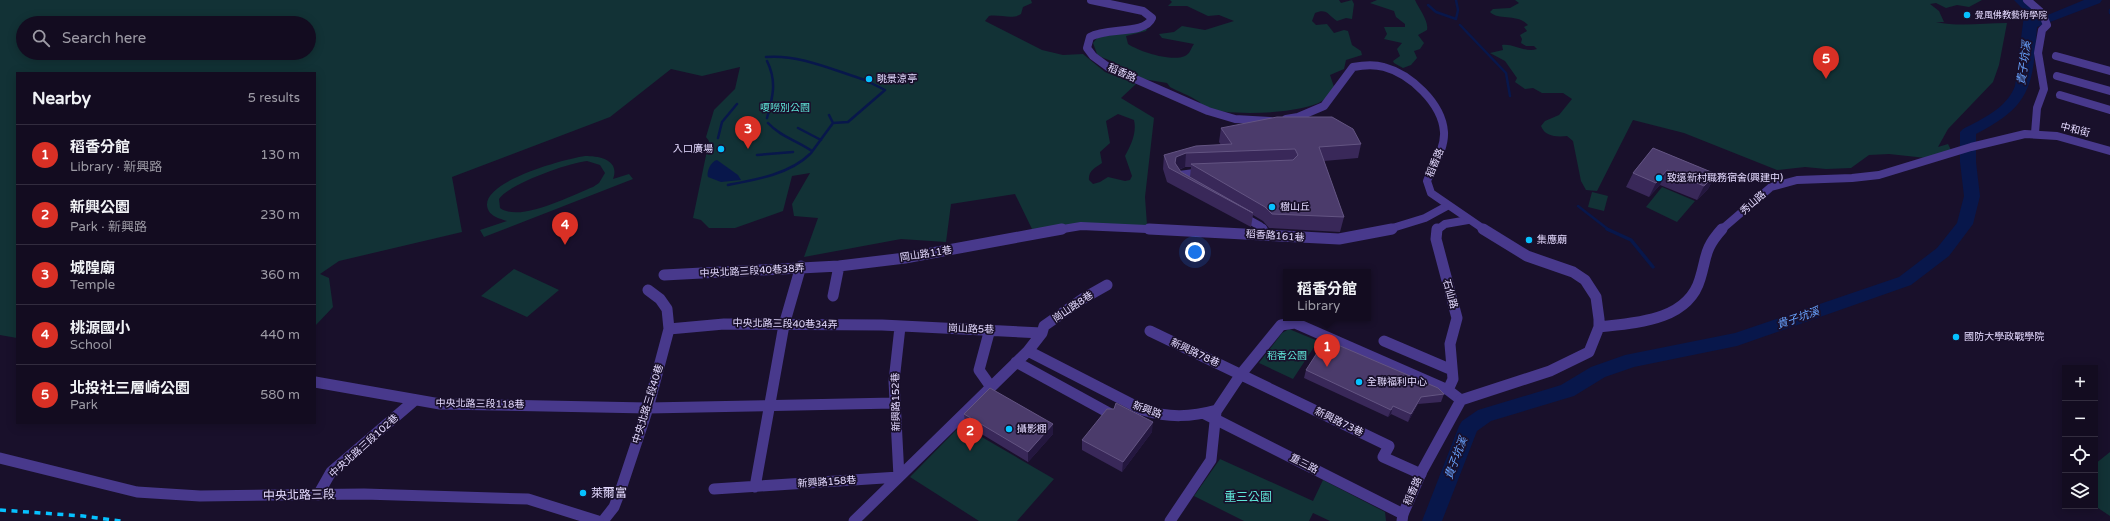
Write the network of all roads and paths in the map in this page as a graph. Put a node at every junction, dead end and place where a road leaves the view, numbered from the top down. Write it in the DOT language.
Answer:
graph roads {
  1 [pos="1091,0"];
  2 [pos="2027,0"];
  3 [pos="2056,56"];
  4 [pos="2110,71"];
  5 [pos="2056,76"];
  6 [pos="2110,91"];
  7 [pos="2060,96"];
  8 [pos="2110,110"];
  9 [pos="2034,133"];
  10 [pos="2110,150"];
  11 [pos="1215,172"];
  12 [pos="1194,188"];
  13 [pos="1447,206"];
  14 [pos="1233,211"];
  15 [pos="1468,220"];
  16 [pos="1264,234"];
  17 [pos="1012,239"];
  18 [pos="839,266"];
  19 [pos="801,267"];
  20 [pos="664,275"];
  21 [pos="1107,285"];
  22 [pos="648,290"];
  23 [pos="833,296"];
  24 [pos="784,324"];
  25 [pos="900,327"];
  26 [pos="1599,327"];
  27 [pos="669,329"];
  28 [pos="990,329"];
  29 [pos="1150,331"];
  30 [pos="1042,333"];
  31 [pos="1384,340"];
  32 [pos="1028,351"];
  33 [pos="1016,362"];
  34 [pos="1452,370"];
  35 [pos="1241,374"];
  36 [pos="316,382"];
  37 [pos="991,387"];
  38 [pos="1448,390"];
  39 [pos="415,400"];
  40 [pos="1461,400"];
  41 [pos="894,403"];
  42 [pos="770,406"];
  43 [pos="648,408"];
  44 [pos="1109,413"];
  45 [pos="1212,414"];
  46 [pos="0,458"];
  47 [pos="1421,474"];
  48 [pos="899,477"];
  49 [pos="755,487"];
  50 [pos="714,490"];
  51 [pos="318,495"];
  52 [pos="1403,518"];
  53 [pos="598,521"];
  54 [pos="603,521"];
  55 [pos="854,521"];
  56 [pos="1170,521"];
  1 -- 13 [label="street, 稻香路"];
  2 -- 9 [label="street"];
  3 -- 4 [label="street"];
  5 -- 6 [label="street"];
  7 -- 8 [label="street"];
  9 -- 10 [label="street, 中和街"];
  9 -- 26 [label="street, 秀山路"];
  11 -- 12 [label="street"];
  13 -- 15 [label="street, 稻香路"];
  13 -- 16 [label="street, 稻香路161巷"];
  14 -- 16 [label="street"];
  15 -- 26 [label="street, 稻香路"];
  15 -- 34 [label="street, 石仙路"];
  16 -- 17 [label="street, 稻香路161巷"];
  17 -- 18 [label="street, 岡山路11巷"];
  18 -- 19 [label="street, 中央北路三段40巷38弄"];
  18 -- 23 [label="street"];
  19 -- 20 [label="street, 中央北路三段40巷38弄"];
  19 -- 24 [label="street"];
  21 -- 30 [label="street, 崗山路8巷"];
  22 -- 27 [label="street, 中央北路三段40巷"];
  24 -- 25 [label="street, 中央北路三段40巷34弄"];
  24 -- 27 [label="street, 中央北路三段40巷34弄"];
  24 -- 42 [label="street"];
  25 -- 28 [label="street, 崗山路5巷"];
  25 -- 41 [label="street, 新興路152巷"];
  26 -- 40 [label="street, 稻香路"];
  27 -- 43 [label="street, 中央北路三段40巷"];
  28 -- 30 [label="street, 崗山路5巷"];
  28 -- 37 [label="street"];
  29 -- 35 [label="street, 新興路78巷"];
  30 -- 32 [label="street, 崗山路8巷"];
  31 -- 34 [label="street"];
  32 -- 33 [label="street"];
  32 -- 45 [label="street, 新興路"];
  33 -- 37 [label="street"];
  33 -- 44 [label="street"];
  34 -- 38 [label="street, 石仙路"];
  35 -- 38 [label="street"];
  35 -- 45 [label="street"];
  35 -- 47 [label="street, 新興路73巷"];
  36 -- 39 [label="street, 中央北路三段118巷"];
  37 -- 48 [label="street"];
  38 -- 40 [label="street"];
  39 -- 43 [label="street, 中央北路三段118巷"];
  39 -- 51 [label="street, 中央北路三段102巷"];
  40 -- 47 [label="street, 稻香路"];
  41 -- 42 [label="street"];
  41 -- 48 [label="street, 新興路152巷"];
  42 -- 43 [label="street, 中央北路三段118巷"];
  42 -- 49 [label="street"];
  43 -- 54 [label="street, 中央北路三段40巷"];
  45 -- 52 [label="street, 重三路"];
  45 -- 56 [label="street"];
  46 -- 51 [label="street, 中央北路三段"];
  47 -- 52 [label="street, 稻香路"];
  48 -- 49 [label="street, 新興路158巷"];
  48 -- 55 [label="street"];
  49 -- 50 [label="street, 新興路158巷"];
  51 -- 53 [label="street, 中央北路三段"];
}
